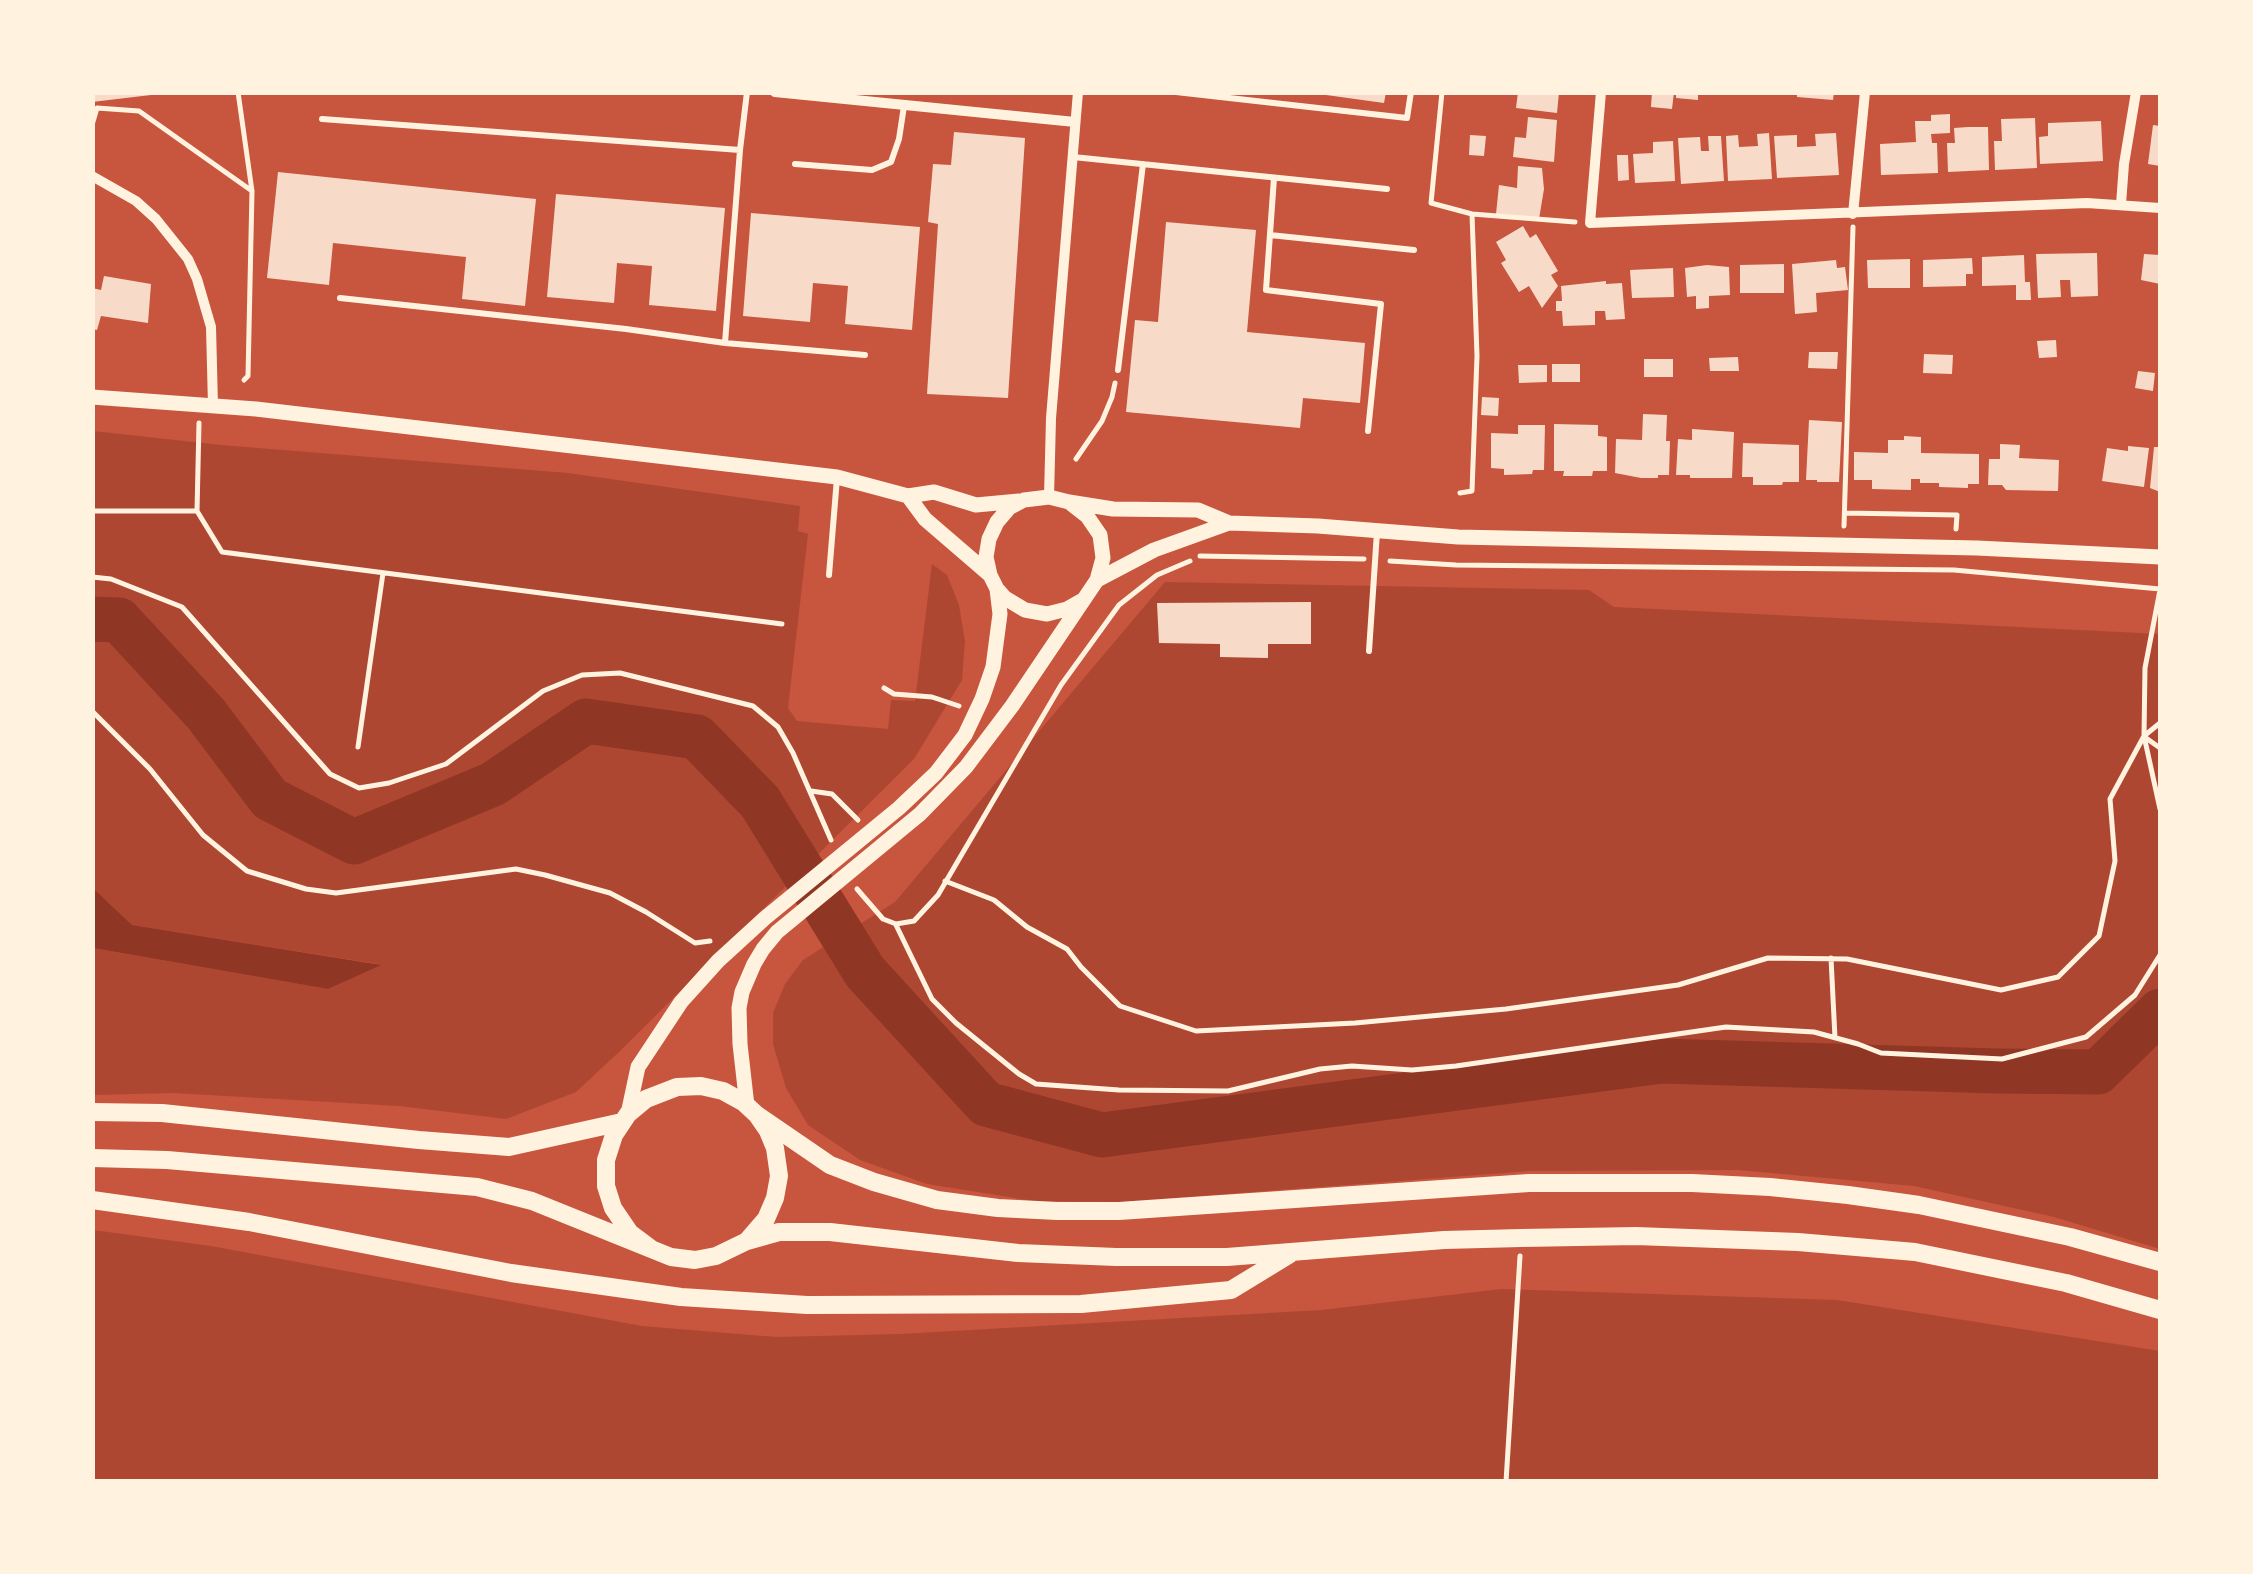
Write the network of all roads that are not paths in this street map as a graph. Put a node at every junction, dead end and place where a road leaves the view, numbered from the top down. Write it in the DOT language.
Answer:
graph roads {
  1 [pos="748,92"];
  2 [pos="775,92"];
  3 [pos="1078,92"];
  4 [pos="1176,92"];
  5 [pos="1411,92"];
  6 [pos="1600,92"];
  7 [pos="1865,92"];
  8 [pos="2136,92"];
  9 [pos="904,106"];
  10 [pos="322,118"];
  11 [pos="1076,122"];
  12 [pos="740,150"];
  13 [pos="1073,157"];
  14 [pos="794,164"];
  15 [pos="1143,164"];
  16 [pos="92,176"];
  17 [pos="1274,178"];
  18 [pos="1387,189"];
  19 [pos="2120,204"];
  20 [pos="2160,208"];
  21 [pos="1854,214"];
  22 [pos="1270,234"];
  23 [pos="1414,250"];
  24 [pos="340,298"];
  25 [pos="725,343"];
  26 [pos="865,355"];
  27 [pos="1118,370"];
  28 [pos="92,397"];
  29 [pos="206,405"];
  30 [pos="1368,431"];
  31 [pos="837,477"];
  32 [pos="908,496"];
  33 [pos="1049,497"];
  34 [pos="1024,500"];
  35 [pos="1069,502"];
  36 [pos="1228,523"];
  37 [pos="1377,530"];
  38 [pos="2160,557"];
  39 [pos="829,574"];
  40 [pos="1098,580"];
  41 [pos="994,582"];
  42 [pos="1082,601"];
  43 [pos="1369,650"];
  44 [pos="752,1110"];
  45 [pos="92,1112"];
  46 [pos="626,1118"];
  47 [pos="92,1158"];
  48 [pos="92,1200"];
  49 [pos="746,1240"];
  50 [pos="650,1248"];
  51 [pos="1294,1252"];
  52 [pos="2160,1262"];
  53 [pos="2160,1310"];
  1 -- 12 [label="lane"];
  2 -- 9 [label="street"];
  3 -- 11 [label="street"];
  4 -- 5 [label="lane"];
  6 -- 21 [label="street"];
  7 -- 21 [label="street"];
  8 -- 19 [label="street"];
  9 -- 11 [label="street"];
  9 -- 14 [label="lane"];
  10 -- 12 [label="lane"];
  11 -- 13 [label="street"];
  12 -- 25 [label="lane"];
  13 -- 15 [label="lane"];
  13 -- 33 [label="street"];
  15 -- 17 [label="lane"];
  15 -- 27 [label="lane"];
  16 -- 29 [label="street"];
  17 -- 18 [label="lane"];
  17 -- 22 [label="lane"];
  19 -- 20 [label="street"];
  19 -- 21 [label="street"];
  22 -- 23 [label="lane"];
  22 -- 30 [label="lane"];
  24 -- 25 [label="lane"];
  25 -- 26 [label="lane"];
  28 -- 29 [label="street"];
  29 -- 31 [label="street"];
  31 -- 32 [label="street"];
  31 -- 39 [label="lane"];
  32 -- 34 [label="street"];
  32 -- 41 [label="street"];
  33 -- 34 [label="street"];
  33 -- 35 [label="street"];
  34 -- 41 [label="street"];
  35 -- 36 [label="street"];
  35 -- 40 [label="street"];
  36 -- 37 [label="street"];
  36 -- 40 [label="street"];
  37 -- 38 [label="street"];
  37 -- 43 [label="lane"];
  40 -- 42 [label="street"];
  41 -- 42 [label="street"];
  41 -- 46 [label="street"];
  42 -- 44 [label="street"];
  44 -- 46 [label="main road"];
  44 -- 49 [label="main road"];
  44 -- 52 [label="main road"];
  45 -- 46 [label="main road"];
  46 -- 50 [label="main road"];
  47 -- 50 [label="main road"];
  48 -- 51 [label="main road"];
  49 -- 50 [label="main road"];
  49 -- 51 [label="main road"];
  51 -- 53 [label="main road"];
}
